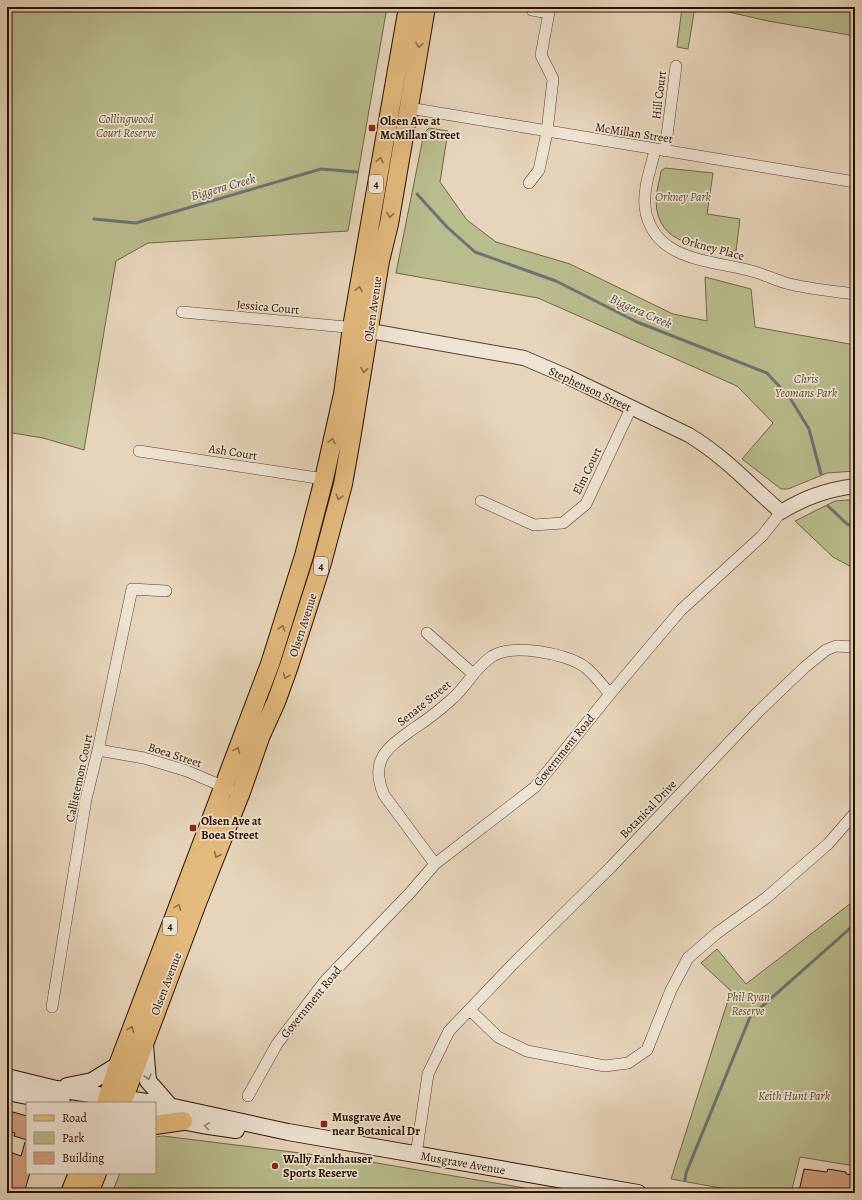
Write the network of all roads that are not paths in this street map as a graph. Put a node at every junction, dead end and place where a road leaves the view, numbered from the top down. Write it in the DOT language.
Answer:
graph roads {
  1 [pos="408,7"];
  2 [pos="426,7"];
  3 [pos="532,10"];
  4 [pos="550,10"];
  5 [pos="676,66"];
  6 [pos="409,108"];
  7 [pos="547,132"];
  8 [pos="660,151"];
  9 [pos="855,182"];
  10 [pos="529,183"];
  11 [pos="855,294"];
  12 [pos="182,312"];
  13 [pos="352,327"];
  14 [pos="370,331"];
  15 [pos="631,408"];
  16 [pos="138,451"];
  17 [pos="324,479"];
  18 [pos="855,486"];
  19 [pos="480,501"];
  20 [pos="781,512"];
  21 [pos="166,591"];
  22 [pos="426,633"];
  23 [pos="855,647"];
  24 [pos="472,673"];
  25 [pos="610,694"];
  26 [pos="98,750"];
  27 [pos="223,787"];
  28 [pos="241,792"];
  29 [pos="855,813"];
  30 [pos="435,864"];
  31 [pos="52,1007"];
  32 [pos="470,1010"];
  33 [pos="144,1042"];
  34 [pos="118,1065"];
  35 [pos="7,1077"];
  36 [pos="7,1092"];
  37 [pos="248,1096"];
  38 [pos="58,1099"];
  39 [pos="115,1100"];
  40 [pos="137,1102"];
  41 [pos="159,1104"];
  42 [pos="156,1116"];
  43 [pos="183,1121"];
  44 [pos="156,1125"];
  45 [pos="288,1132"];
  46 [pos="416,1155"];
  47 [pos="78,1174"];
  48 [pos="97,1174"];
  49 [pos="70,1193"];
  50 [pos="89,1193"];
  51 [pos="638,1193"];
  13 -- 1 [label="main road, Olsen Avenue / 4, one-way"];
  2 -- 6 [label="main road, Olsen Avenue / 4, one-way"];
  3 -- 4 [label="street"];
  4 -- 7 [label="street"];
  5 -- 8 [label="street, Hill Court"];
  6 -- 7 [label="street, McMillan Street"];
  6 -- 14 [label="main road, Olsen Avenue / 4, one-way"];
  7 -- 8 [label="street, McMillan Street"];
  7 -- 10 [label="street"];
  8 -- 9 [label="street, McMillan Street"];
  8 -- 11 [label="street, Orkney Place"];
  12 -- 13 [label="street, Jessica Court"];
  13 -- 14 [label="street, Jessica Court"];
  17 -- 13 [label="main road, Olsen Avenue / 4, one-way"];
  14 -- 15 [label="street, Stephenson Street"];
  14 -- 28 [label="main road, Olsen Avenue / 4, one-way"];
  15 -- 19 [label="street, Elm Court"];
  15 -- 20 [label="street, Stephenson Street"];
  16 -- 17 [label="street, Ash Court"];
  27 -- 17 [label="main road, Olsen Avenue / 4, one-way"];
  18 -- 20 [label="street, Government Road"];
  20 -- 25 [label="street, Government Road"];
  21 -- 26 [label="street, Callistemon Court"];
  22 -- 24 [label="street"];
  23 -- 32 [label="street, Botanical Drive"];
  24 -- 25 [label="street, Senate Street"];
  24 -- 30 [label="street, Senate Street"];
  25 -- 30 [label="street, Government Road"];
  26 -- 27 [label="street, Boea Street"];
  26 -- 31 [label="street, Callistemon Court"];
  27 -- 28 [label="street, Boea Street"];
  34 -- 27 [label="main road, Olsen Avenue / 4, one-way"];
  28 -- 33 [label="main road, Olsen Avenue / 4, one-way"];
  29 -- 32 [label="street"];
  30 -- 37 [label="street, Government Road"];
  32 -- 46 [label="street, Botanical Drive"];
  33 -- 39 [label="main road, Olsen Avenue / 4"];
  33 -- 41 [label="main road, one-way"];
  34 -- 38 [label="main road"];
  34 -- 39 [label="main road, Olsen Avenue / 4"];
  35 -- 38 [label="main road"];
  36 -- 38 [label="main road"];
  38 -- 39 [label="main road, Musgrave Avenue"];
  39 -- 40 [label="main road, Musgrave Avenue"];
  41 -- 45 [label="main road, Musgrave Avenue"];
  42 -- 43 [label="main road, Musgrave Avenue"];
  43 -- 44 [label="main road"];
  45 -- 43 [label="main road, Musgrave Avenue, one-way"];
  45 -- 46 [label="main road, Musgrave Avenue"];
  46 -- 51 [label="main road, Musgrave Avenue"];
  47 -- 49 [label="main road"];
  48 -- 50 [label="main road"];
}
